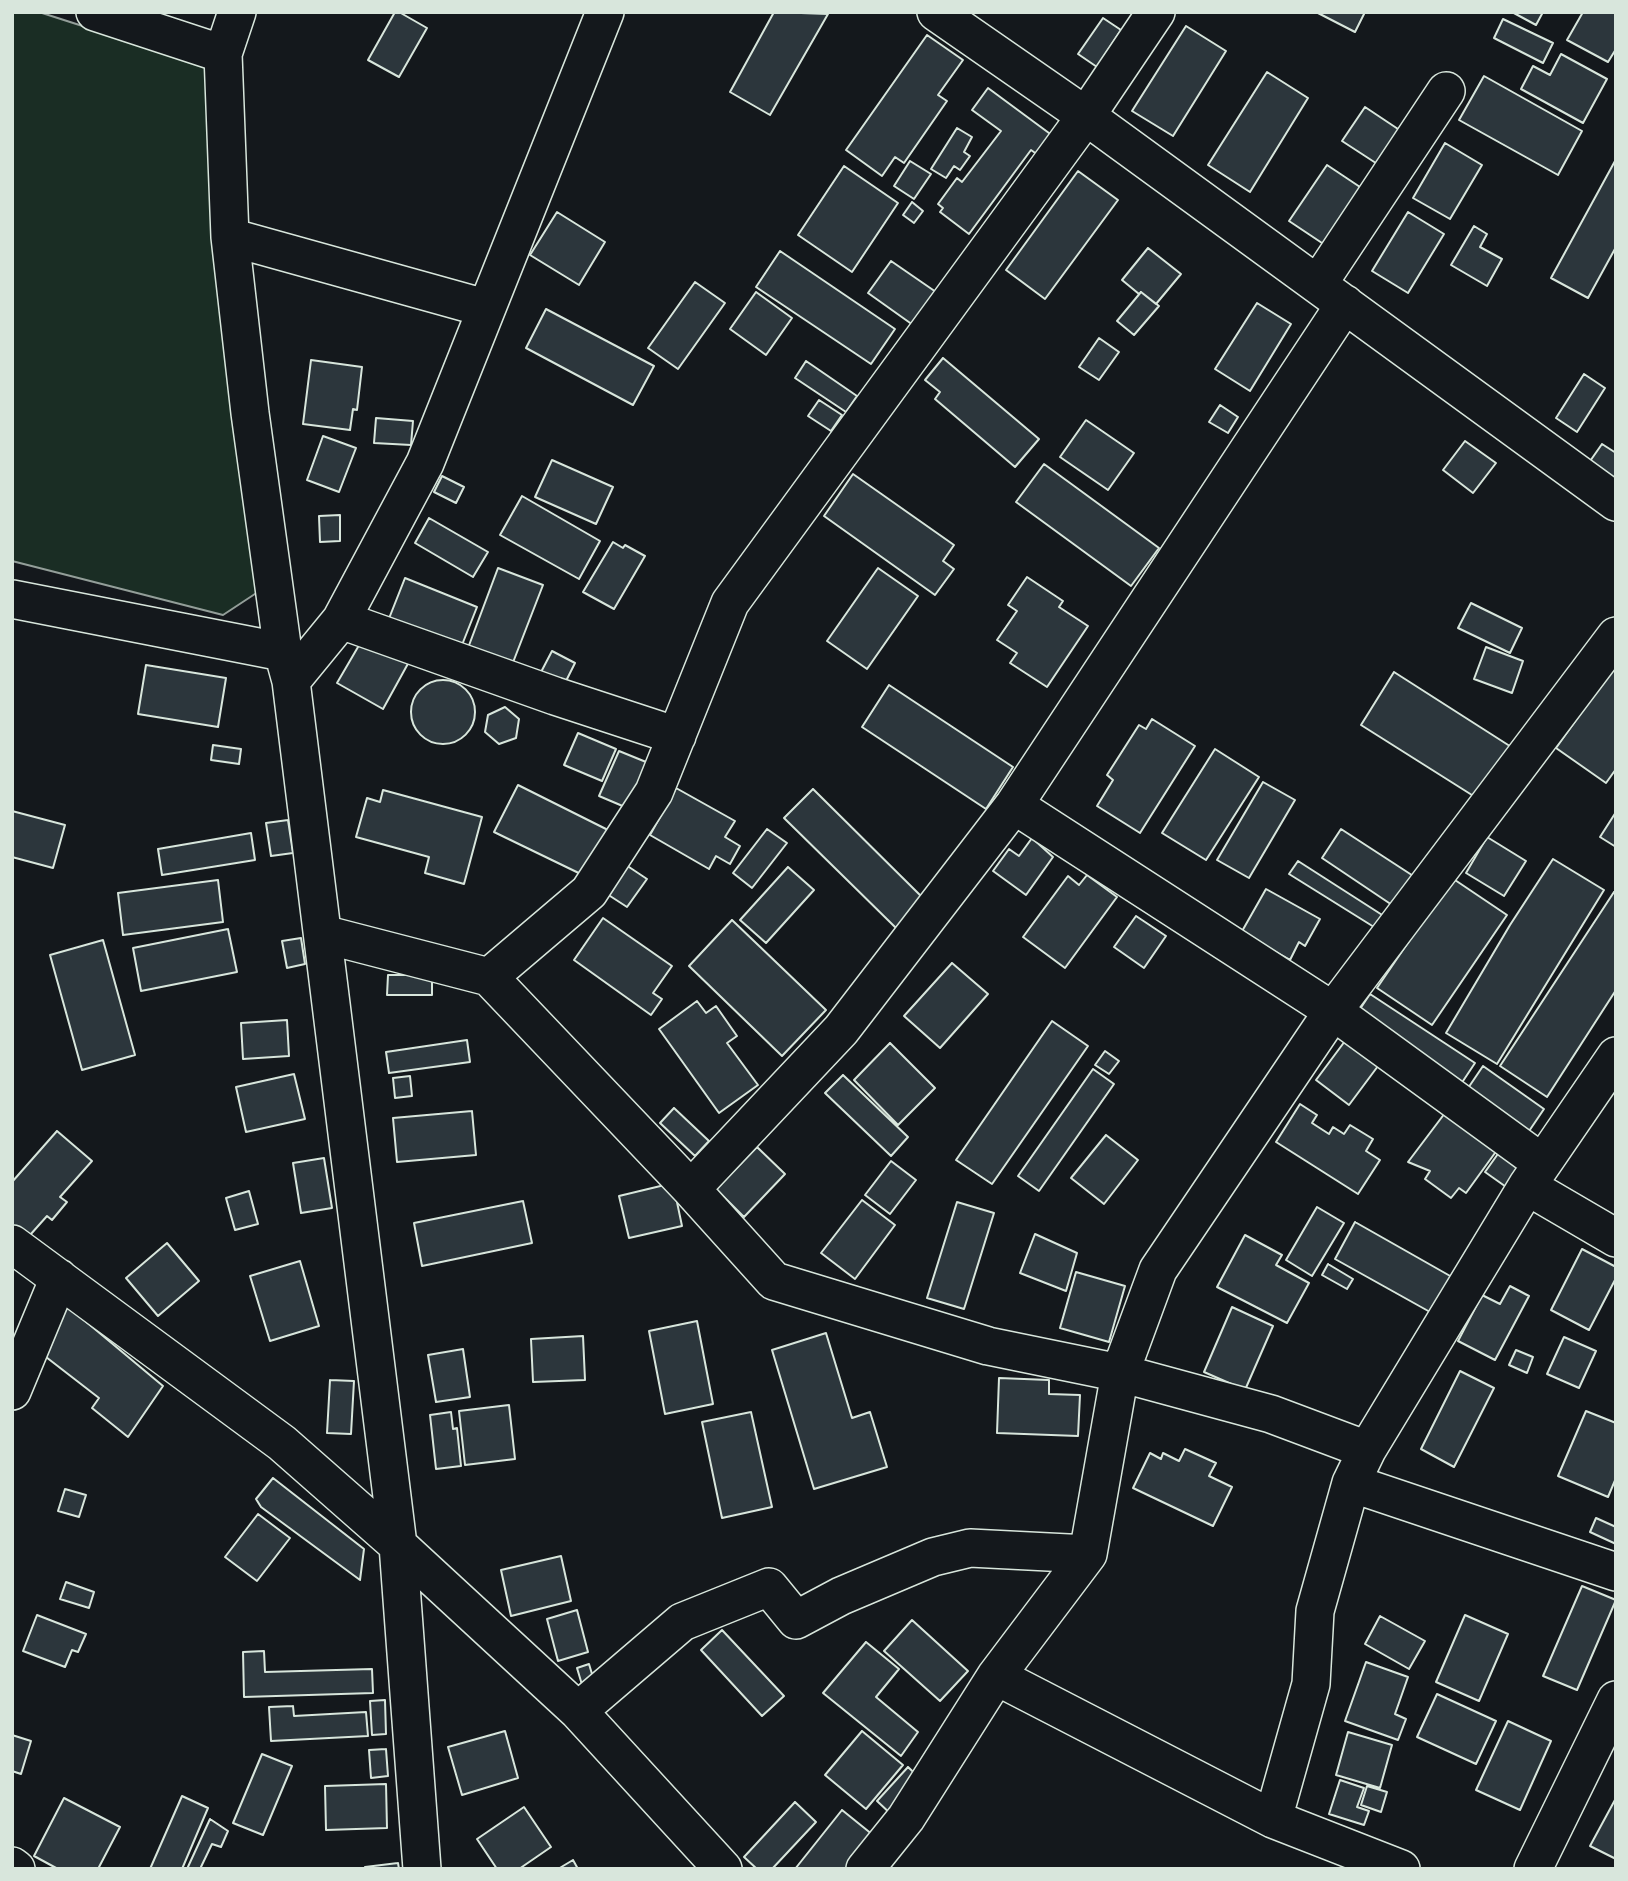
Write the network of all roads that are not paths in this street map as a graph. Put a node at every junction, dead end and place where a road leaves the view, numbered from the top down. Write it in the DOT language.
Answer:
graph roads {
  1 [pos="95,12"];
  2 [pos="237,12"];
  3 [pos="605,12"];
  4 [pos="936,12"];
  5 [pos="1156,12"];
  6 [pos="223,54"];
  7 [pos="1446,91"];
  8 [pos="1086,117"];
  9 [pos="230,237"];
  10 [pos="1331,294"];
  11 [pos="485,308"];
  12 [pos="1616,502"];
  13 [pos="12,598"];
  14 [pos="341,620"];
  15 [pos="1616,636"];
  16 [pos="287,667"];
  17 [pos="677,736"];
  18 [pos="1014,805"];
  19 [pos="323,934"];
  20 [pos="489,977"];
  21 [pos="1333,1011"];
  22 [pos="1616,1056"];
  23 [pos="1534,1174"];
  24 [pos="691,1189"];
  25 [pos="1616,1238"];
  26 [pos="12,1244"];
  27 [pos="58,1278"];
  28 [pos="1120,1373"];
  29 [pos="12,1391"];
  30 [pos="1367,1450"];
  31 [pos="1351,1483"];
  32 [pos="398,1545"];
  33 [pos="1088,1554"];
  34 [pos="1616,1572"];
  35 [pos="996,1676"];
  36 [pos="1616,1700"];
  37 [pos="578,1711"];
  38 [pos="1273,1819"];
  39 [pos="422,1869"];
  40 [pos="723,1869"];
  41 [pos="865,1869"];
  42 [pos="1401,1869"];
  43 [pos="1533,1869"];
  1 -- 6 [label="street"];
  2 -- 6 [label="street"];
  3 -- 11 [label="street"];
  4 -- 8 [label="street"];
  5 -- 8 [label="street"];
  6 -- 9 [label="street"];
  7 -- 10 [label="street"];
  8 -- 10 [label="street"];
  8 -- 17 [label="street"];
  9 -- 11 [label="street"];
  9 -- 16 [label="street"];
  10 -- 12 [label="street"];
  10 -- 18 [label="street"];
  11 -- 14 [label="street"];
  13 -- 16 [label="street"];
  14 -- 16 [label="street"];
  14 -- 17 [label="street"];
  15 -- 21 [label="street"];
  16 -- 19 [label="street"];
  17 -- 20 [label="street"];
  18 -- 21 [label="street"];
  18 -- 24 [label="street"];
  19 -- 20 [label="street"];
  19 -- 32 [label="street"];
  20 -- 24 [label="street"];
  21 -- 23 [label="street"];
  21 -- 28 [label="street"];
  22 -- 23 [label="street"];
  23 -- 25 [label="street"];
  23 -- 30 [label="street"];
  24 -- 28 [label="street"];
  26 -- 27 [label="street"];
  27 -- 29 [label="street"];
  27 -- 32 [label="street"];
  28 -- 30 [label="street"];
  28 -- 33 [label="street"];
  30 -- 31 [label="street"];
  31 -- 34 [label="street"];
  31 -- 38 [label="street"];
  32 -- 37 [label="street"];
  32 -- 39 [label="street"];
  33 -- 35 [label="street"];
  33 -- 37 [label="street"];
  35 -- 38 [label="street"];
  35 -- 41 [label="street"];
  36 -- 43 [label="street"];
  37 -- 40 [label="street"];
  38 -- 42 [label="street"];
}
